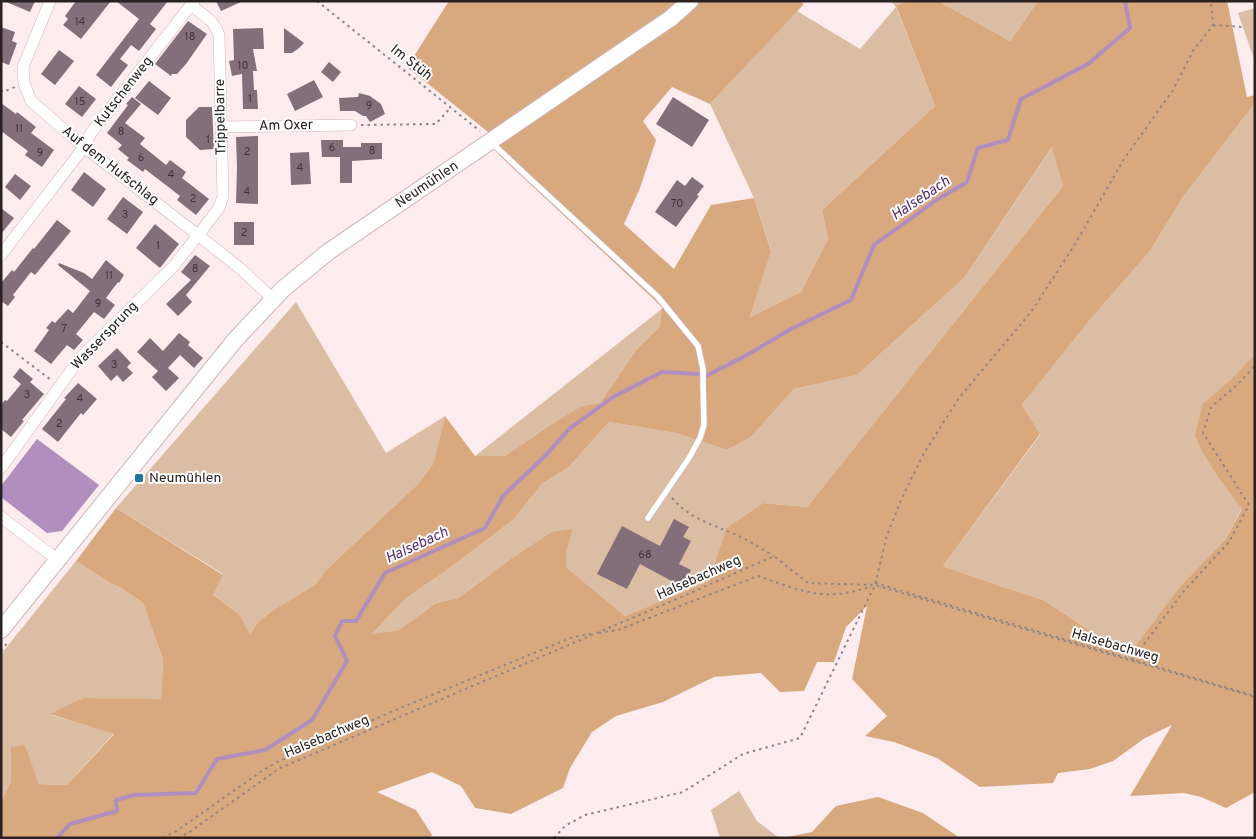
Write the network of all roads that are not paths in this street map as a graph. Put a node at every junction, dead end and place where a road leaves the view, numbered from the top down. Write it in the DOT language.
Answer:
graph roads {
  1 [pos="50,1"];
  2 [pos="690,1"];
  3 [pos="192,3"];
  4 [pos="351,125"];
  5 [pos="222,127"];
  6 [pos="491,141"];
  7 [pos="84,147"];
  8 [pos="198,235"];
  9 [pos="1,255"];
  10 [pos="273,299"];
  11 [pos="1,468"];
  12 [pos="1,517"];
  13 [pos="648,518"];
  14 [pos="58,560"];
  15 [pos="6,634"];
  1 -- 7 [label="street, Auf dem Hufschlag"];
  2 -- 6 [label="street, Neumühlen"];
  3 -- 5 [label="street, Trippelbarre"];
  3 -- 7 [label="street, Kutschenweg"];
  4 -- 5 [label="street, Am Oxer"];
  5 -- 8 [label="street, Trippelbarre"];
  6 -- 10 [label="street, Neumühlen"];
  6 -- 13 [label="lane"];
  7 -- 8 [label="street, Auf dem Hufschlag"];
  7 -- 9 [label="street, Kutschenweg"];
  8 -- 10 [label="street, Auf dem Hufschlag"];
  8 -- 11 [label="street, Wassersprung"];
  10 -- 14 [label="street, Neumühlen"];
  12 -- 14 [label="street"];
  14 -- 15 [label="street, Neumühlen"];
}
